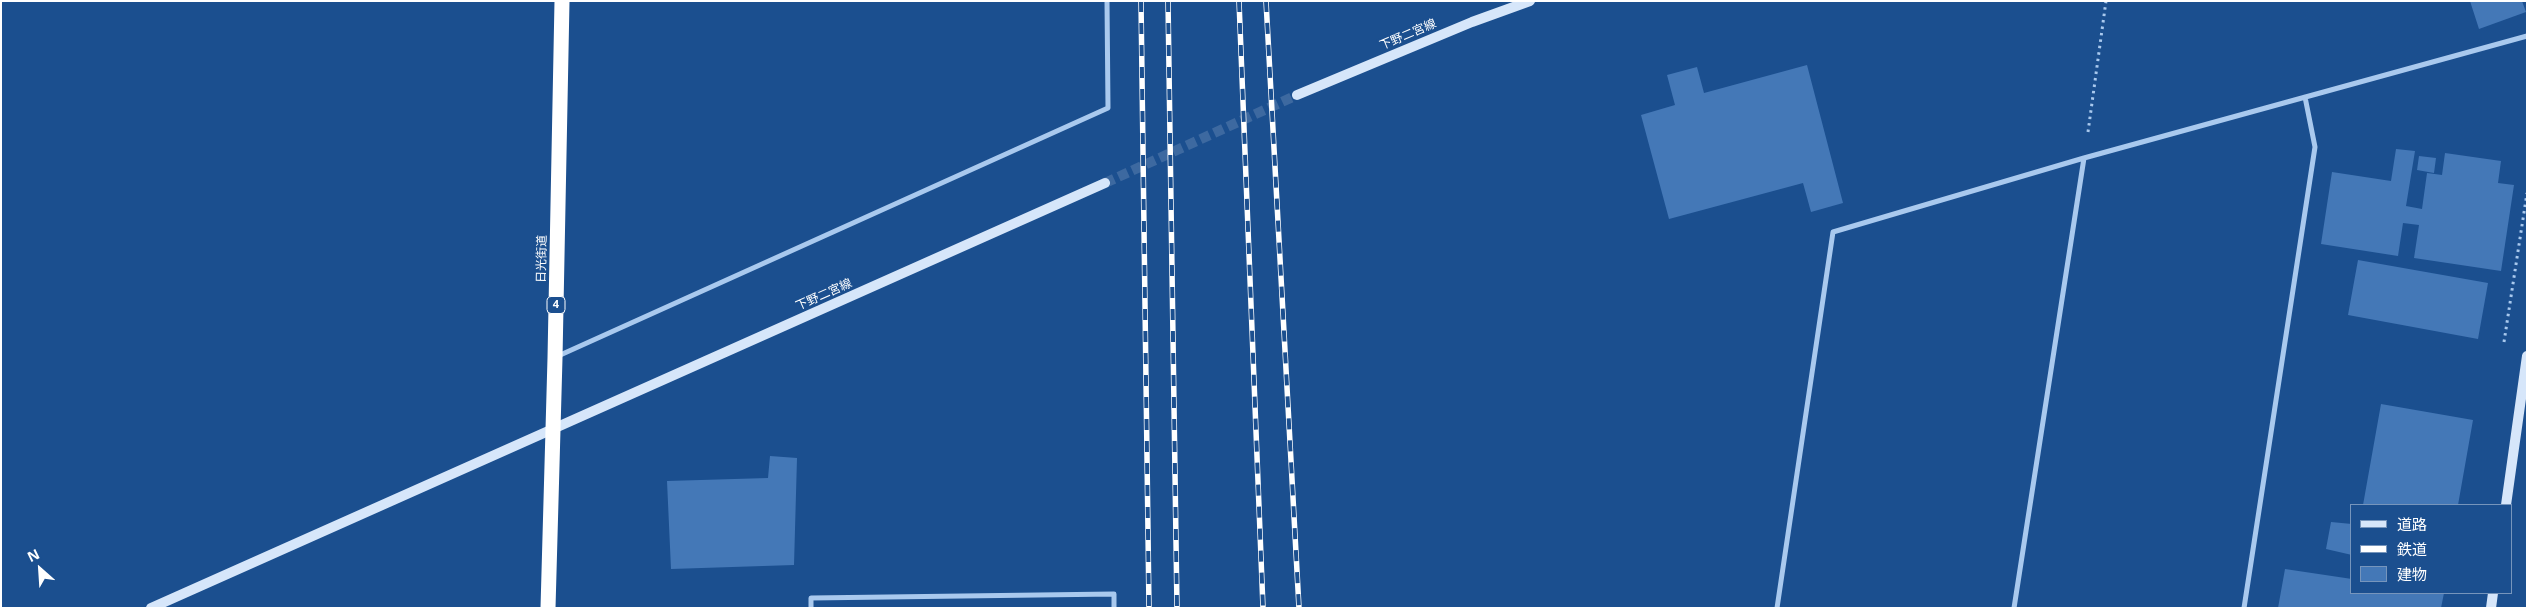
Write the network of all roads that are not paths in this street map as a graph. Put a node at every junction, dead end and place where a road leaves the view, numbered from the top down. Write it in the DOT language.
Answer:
graph roads {
  1 [pos="562,1"];
  2 [pos="1106,1"];
  3 [pos="1530,1"];
  4 [pos="2527,36"];
  5 [pos="1297,95"];
  6 [pos="2305,97"];
  7 [pos="2084,158"];
  8 [pos="1105,183"];
  9 [pos="2527,357"];
  10 [pos="555,358"];
  11 [pos="554,430"];
  12 [pos="2506,504"];
  13 [pos="2493,594"];
  14 [pos="151,608"];
  15 [pos="548,608"];
  16 [pos="811,608"];
  17 [pos="1114,608"];
  18 [pos="1777,608"];
  19 [pos="2014,608"];
  20 [pos="2244,608"];
  21 [pos="2491,608"];
  1 -- 10 [label="highway, 日光街道 / 4"];
  2 -- 10 [label="street"];
  3 -- 5 [label="main road, 下野二宮線"];
  4 -- 6 [label="street"];
  6 -- 7 [label="street"];
  6 -- 20 [label="street"];
  7 -- 18 [label="street"];
  7 -- 19 [label="street"];
  8 -- 11 [label="main road, 下野二宮線"];
  9 -- 12 [label="main road"];
  10 -- 11 [label="highway, 日光街道 / 4"];
  11 -- 14 [label="main road, 下野二宮線"];
  11 -- 15 [label="highway, 日光街道 / 4"];
  13 -- 21 [label="main road"];
  16 -- 17 [label="street"];
}
